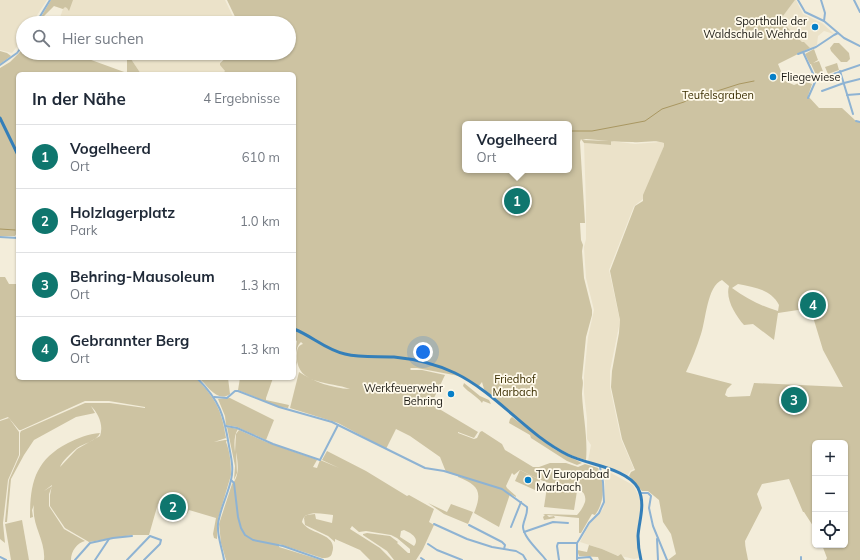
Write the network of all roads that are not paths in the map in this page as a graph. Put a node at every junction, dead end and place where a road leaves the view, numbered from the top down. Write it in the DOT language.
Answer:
graph roads {
  1 [pos="50,0"];
  2 [pos="798,0"];
  3 [pos="821,0"];
  4 [pos="854,0"];
  5 [pos="860,12"];
  6 [pos="40,16"];
  7 [pos="824,22"];
  8 [pos="838,33"];
  9 [pos="860,46"];
  10 [pos="803,52"];
  11 [pos="16,54"];
  12 [pos="798,54"];
  13 [pos="0,65"];
  14 [pos="860,65"];
  15 [pos="840,71"];
  16 [pos="860,79"];
  17 [pos="816,80"];
  18 [pos="844,83"];
  19 [pos="822,91"];
  20 [pos="860,94"];
  21 [pos="847,95"];
  22 [pos="808,98"];
  23 [pos="853,114"];
  24 [pos="0,118"];
  25 [pos="856,121"];
  26 [pos="860,122"];
  27 [pos="16,151"];
  28 [pos="0,237"];
  29 [pos="16,238"];
  30 [pos="296,330"];
  31 [pos="199,380"];
  32 [pos="214,397"];
  33 [pos="338,424"];
  34 [pos="226,426"];
  35 [pos="600,466"];
  36 [pos="231,480"];
  37 [pos="640,493"];
  38 [pos="519,501"];
  39 [pos="568,523"];
  40 [pos="434,524"];
  41 [pos="469,525"];
  42 [pos="510,527"];
  43 [pos="524,532"];
  44 [pos="132,536"];
  45 [pos="109,539"];
  46 [pos="657,539"];
  47 [pos="577,543"];
  48 [pos="428,544"];
  49 [pos="504,549"];
  50 [pos="0,557"];
  51 [pos="421,558"];
  52 [pos="577,559"];
  53 [pos="6,560"];
  54 [pos="75,560"];
  55 [pos="94,560"];
  56 [pos="126,560"];
  57 [pos="144,560"];
  58 [pos="224,560"];
  59 [pos="323,560"];
  60 [pos="424,560"];
  61 [pos="462,560"];
  62 [pos="526,560"];
  63 [pos="546,560"];
  64 [pos="559,560"];
  65 [pos="592,560"];
  66 [pos="640,560"];
  67 [pos="658,560"];
  68 [pos="666,560"];
  1 -- 6 [label="street"];
  2 -- 7 [label="street"];
  3 -- 7 [label="street"];
  4 -- 5 [label="street"];
  7 -- 8 [label="street"];
  8 -- 9 [label="street"];
  8 -- 10 [label="street"];
  10 -- 12 [label="street"];
  10 -- 17 [label="street"];
  11 -- 13 [label="street"];
  14 -- 15 [label="street"];
  15 -- 17 [label="street"];
  15 -- 18 [label="street"];
  16 -- 18 [label="street"];
  17 -- 22 [label="street"];
  18 -- 19 [label="street"];
  18 -- 21 [label="street"];
  20 -- 21 [label="street"];
  21 -- 23 [label="street"];
  24 -- 27 [label="main road"];
  25 -- 26 [label="street"];
  28 -- 29 [label="street"];
  30 -- 35 [label="main road"];
  31 -- 32 [label="street"];
  32 -- 33 [label="street"];
  32 -- 34 [label="street"];
  33 -- 34 [label="street"];
  33 -- 38 [label="street"];
  34 -- 36 [label="street"];
  35 -- 37 [label="main road"];
  35 -- 47 [label="street"];
  36 -- 58 [label="street"];
  36 -- 59 [label="street"];
  37 -- 46 [label="street"];
  37 -- 66 [label="main road"];
  38 -- 42 [label="street"];
  38 -- 43 [label="street"];
  39 -- 43 [label="street"];
  40 -- 49 [label="street"];
  41 -- 49 [label="street"];
  43 -- 63 [label="street"];
  44 -- 45 [label="street"];
  45 -- 54 [label="street"];
  45 -- 55 [label="street"];
  46 -- 67 [label="street"];
  46 -- 68 [label="street"];
  47 -- 52 [label="street"];
  47 -- 64 [label="street"];
  48 -- 61 [label="street"];
  49 -- 62 [label="street"];
  50 -- 53 [label="street"];
  51 -- 60 [label="street"];
  52 -- 65 [label="street"];
  56 -- 57 [label="street"];
}
